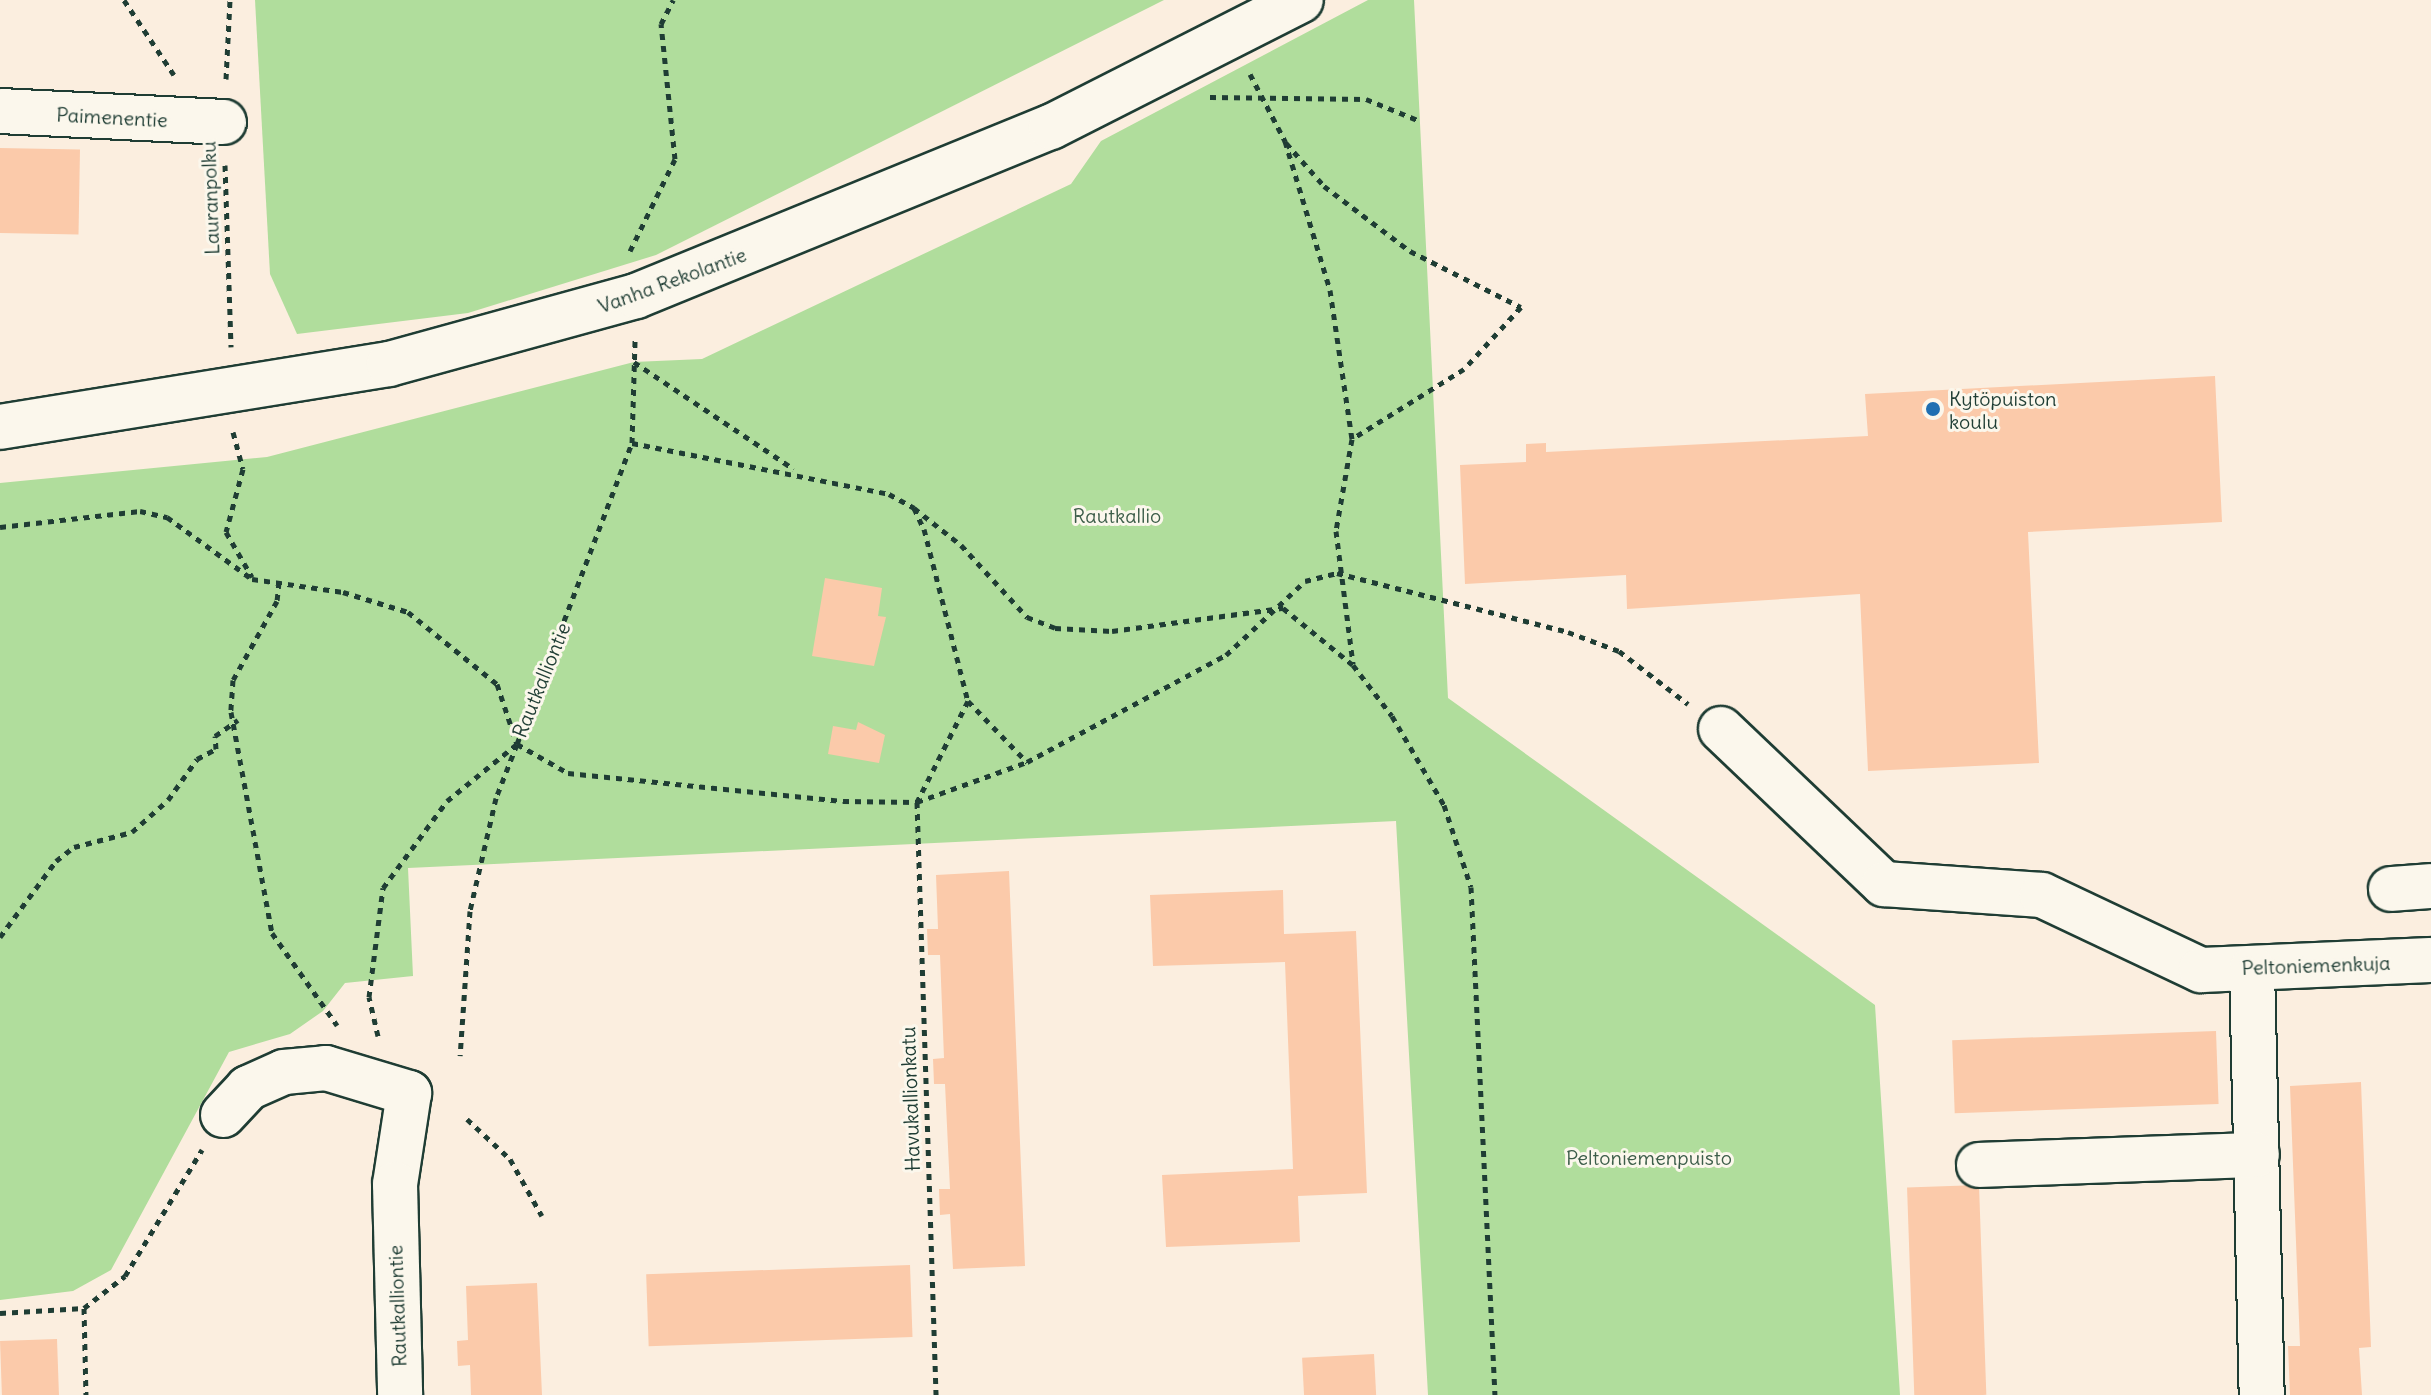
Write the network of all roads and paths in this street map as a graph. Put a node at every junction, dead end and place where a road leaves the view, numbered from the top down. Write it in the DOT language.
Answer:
graph roads {
  1 [pos="124,0"];
  2 [pos="230,0"];
  3 [pos="673,0"];
  4 [pos="1301,0"];
  5 [pos="1231,38"];
  6 [pos="1260,94"];
  7 [pos="1201,98"];
  8 [pos="0,111"];
  9 [pos="1420,121"];
  10 [pos="224,122"];
  11 [pos="1285,141"];
  12 [pos="636,296"];
  13 [pos="634,362"];
  14 [pos="233,395"];
  15 [pos="0,427"];
  16 [pos="1352,439"];
  17 [pos="632,443"];
  18 [pos="798,472"];
  19 [pos="914,508"];
  20 [pos="0,527"];
  21 [pos="1337,573"];
  22 [pos="252,579"];
  23 [pos="279,582"];
  24 [pos="1283,608"];
  25 [pos="1353,665"];
  26 [pos="968,701"];
  27 [pos="238,720"];
  28 [pos="1721,729"];
  29 [pos="517,744"];
  30 [pos="1027,762"];
  31 [pos="917,802"];
  32 [pos="0,937"];
  33 [pos="2431,960"];
  34 [pos="2252,968"];
  35 [pos="342,1032"];
  36 [pos="460,1056"];
  37 [pos="409,1093"];
  38 [pos="223,1115"];
  39 [pos="467,1119"];
  40 [pos="2257,1155"];
  41 [pos="1979,1165"];
  42 [pos="542,1216"];
  43 [pos="84,1308"];
  44 [pos="0,1313"];
  45 [pos="86,1395"];
  46 [pos="400,1395"];
  47 [pos="936,1395"];
  48 [pos="1495,1395"];
  49 [pos="2262,1395"];
  1 -- 10 [label="path"];
  2 -- 10 [label="path, Lauranpolku"];
  3 -- 12 [label="path, Rautkalliontie"];
  4 -- 5 [label="street, Vanha Rekolantie"];
  5 -- 6 [label="path"];
  5 -- 12 [label="street, Vanha Rekolantie"];
  6 -- 7 [label="path"];
  6 -- 9 [label="path"];
  6 -- 11 [label="path"];
  8 -- 10 [label="street, Paimenentie"];
  10 -- 14 [label="path, Lauranpolku"];
  11 -- 16 [label="path"];
  11 -- 16 [label="path"];
  12 -- 13 [label="path, Rautkalliontie"];
  12 -- 14 [label="street, Vanha Rekolantie"];
  13 -- 17 [label="path, Rautkalliontie"];
  13 -- 18 [label="path"];
  14 -- 15 [label="street, Vanha Rekolantie"];
  14 -- 22 [label="path, Lauranpolku"];
  16 -- 21 [label="path"];
  17 -- 18 [label="path"];
  17 -- 29 [label="path, Rautkalliontie"];
  18 -- 19 [label="path"];
  19 -- 24 [label="path"];
  19 -- 26 [label="path"];
  20 -- 22 [label="path"];
  21 -- 24 [label="path"];
  21 -- 25 [label="path"];
  21 -- 28 [label="path"];
  22 -- 23 [label="path"];
  23 -- 27 [label="path"];
  23 -- 29 [label="path"];
  24 -- 25 [label="path"];
  24 -- 30 [label="path"];
  25 -- 48 [label="path"];
  26 -- 30 [label="path"];
  26 -- 31 [label="path"];
  27 -- 32 [label="path"];
  27 -- 35 [label="path"];
  28 -- 34 [label="street, Peltoniemenkuja"];
  29 -- 31 [label="path"];
  29 -- 36 [label="path"];
  29 -- 37 [label="path, Rautkalliontie"];
  30 -- 31 [label="path"];
  31 -- 47 [label="path, Havukallionkatu"];
  33 -- 34 [label="street, Peltoniemenkuja"];
  34 -- 40 [label="street"];
  37 -- 38 [label="street"];
  37 -- 46 [label="street, Rautkalliontie"];
  38 -- 43 [label="path"];
  39 -- 42 [label="path"];
  40 -- 41 [label="street"];
  40 -- 49 [label="street"];
  43 -- 44 [label="path"];
  43 -- 45 [label="path"];
}
